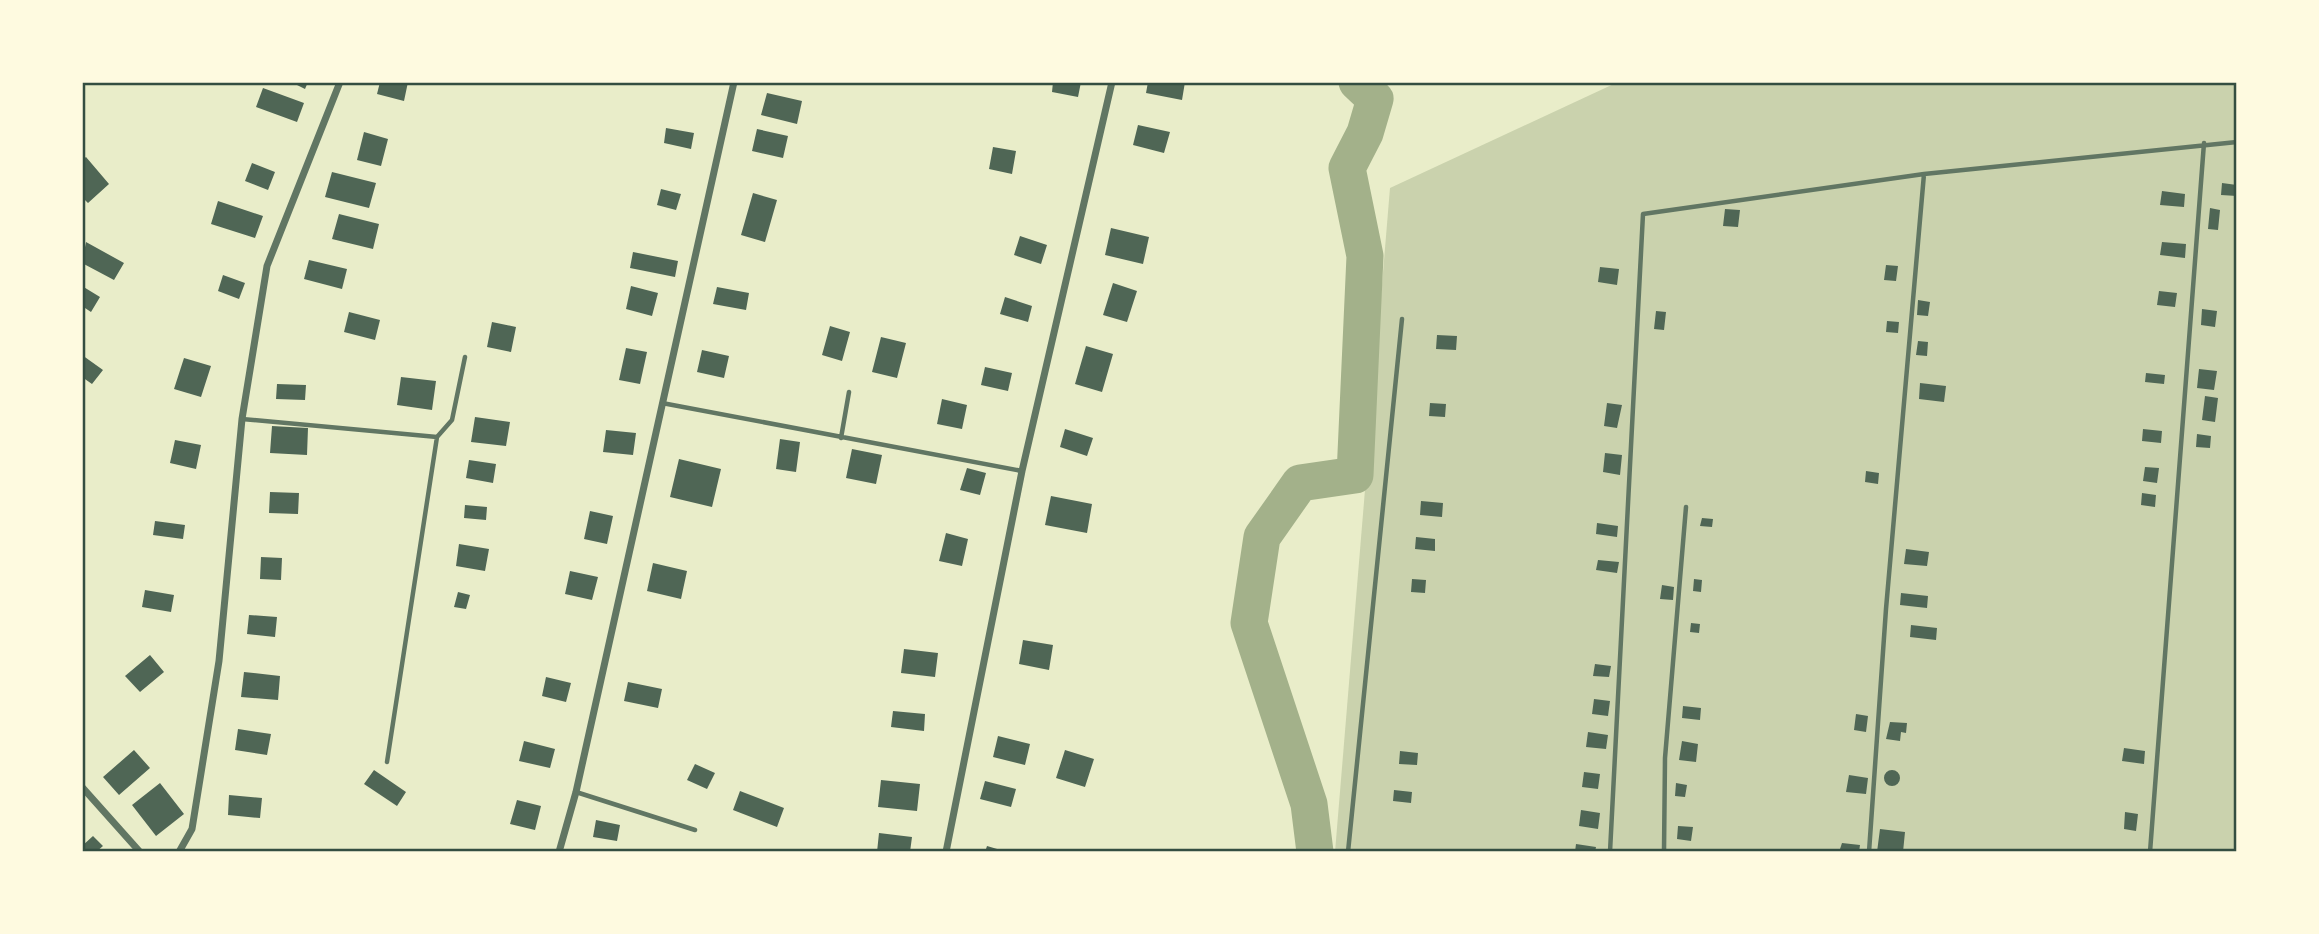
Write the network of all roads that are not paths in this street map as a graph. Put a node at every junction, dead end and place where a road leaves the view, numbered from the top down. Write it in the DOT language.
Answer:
graph roads {
  1 [pos="340,82"];
  2 [pos="734,82"];
  3 [pos="1112,82"];
  4 [pos="2237,142"];
  5 [pos="2204,144"];
  6 [pos="1924,174"];
  7 [pos="1402,319"];
  8 [pos="465,357"];
  9 [pos="849,392"];
  10 [pos="661,403"];
  11 [pos="242,419"];
  12 [pos="437,437"];
  13 [pos="841,438"];
  14 [pos="1022,471"];
  15 [pos="1686,507"];
  16 [pos="387,762"];
  17 [pos="82,787"];
  18 [pos="576,792"];
  19 [pos="695,830"];
  20 [pos="140,852"];
  21 [pos="179,852"];
  22 [pos="559,852"];
  23 [pos="946,852"];
  24 [pos="1348,852"];
  25 [pos="1610,852"];
  26 [pos="1664,852"];
  27 [pos="1869,852"];
  28 [pos="2150,852"];
  1 -- 11 [label="street"];
  2 -- 10 [label="street"];
  3 -- 14 [label="street"];
  4 -- 5 [label="lane"];
  5 -- 6 [label="lane"];
  5 -- 28 [label="lane"];
  6 -- 25 [label="lane"];
  6 -- 27 [label="lane"];
  7 -- 24 [label="lane"];
  8 -- 12 [label="lane"];
  9 -- 13 [label="lane"];
  10 -- 13 [label="lane"];
  10 -- 18 [label="street"];
  11 -- 12 [label="lane"];
  11 -- 21 [label="street"];
  12 -- 16 [label="lane"];
  13 -- 14 [label="lane"];
  14 -- 23 [label="street"];
  15 -- 26 [label="lane"];
  17 -- 20 [label="street"];
  18 -- 19 [label="lane"];
  18 -- 22 [label="street"];
}
